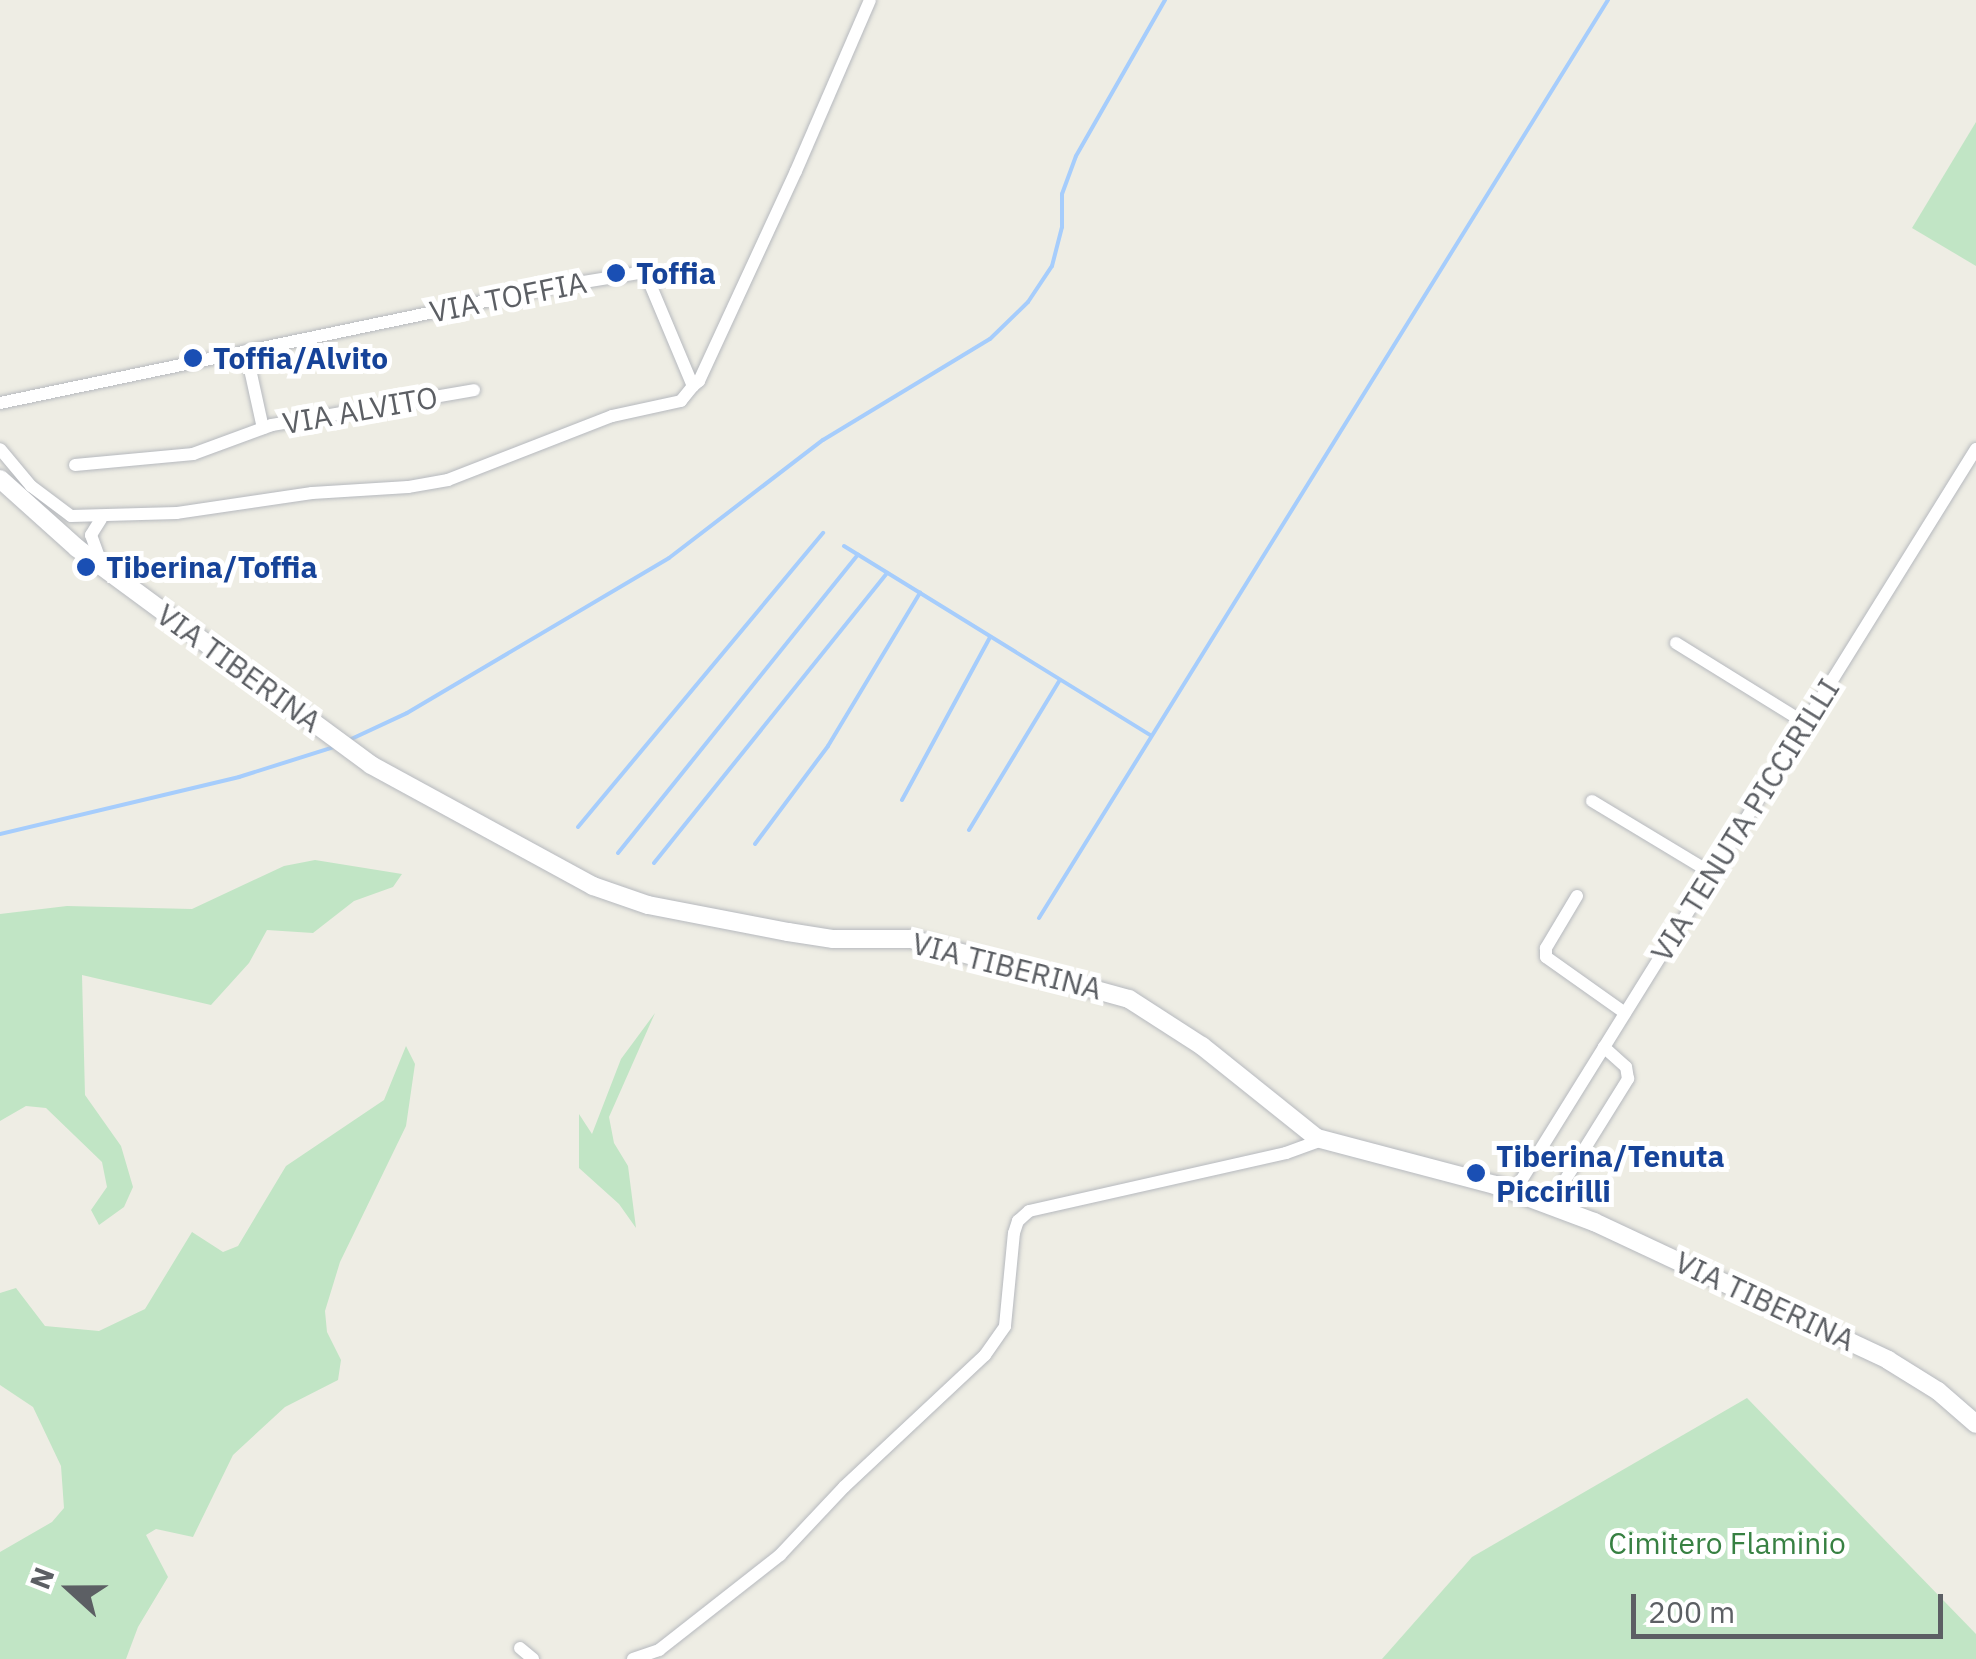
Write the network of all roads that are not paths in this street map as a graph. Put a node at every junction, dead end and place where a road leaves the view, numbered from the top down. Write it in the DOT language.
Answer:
graph roads {
  1 [pos="870,0"];
  2 [pos="246,351"];
  3 [pos="692,386"];
  4 [pos="474,390"];
  5 [pos="0,403"];
  6 [pos="263,428"];
  7 [pos="1976,448"];
  8 [pos="0,449"];
  9 [pos="75,464"];
  10 [pos="0,479"];
  11 [pos="101,519"];
  12 [pos="84,542"];
  13 [pos="1676,643"];
  14 [pos="1806,723"];
  15 [pos="1592,801"];
  16 [pos="1712,874"];
  17 [pos="1577,896"];
  18 [pos="1626,1014"];
  19 [pos="1604,1047"];
  20 [pos="1322,1140"];
  21 [pos="1514,1192"];
  22 [pos="1549,1206"];
  23 [pos="1976,1424"];
  24 [pos="520,1648"];
  25 [pos="533,1659"];
  26 [pos="633,1659"];
  1 -- 3 [label="street"];
  2 -- 3 [label="street, VIA TOFFIA"];
  2 -- 5 [label="street, VIA TOFFIA"];
  2 -- 6 [label="street, VIA ALVITO"];
  3 -- 11 [label="street"];
  4 -- 6 [label="street, VIA ALVITO"];
  6 -- 9 [label="street"];
  7 -- 14 [label="street, VIA TENUTA PICCIRILLI"];
  8 -- 11 [label="street"];
  10 -- 12 [label="main road, VIA TIBERINA"];
  11 -- 12 [label="street"];
  12 -- 20 [label="main road, VIA TIBERINA"];
  13 -- 14 [label="street"];
  14 -- 16 [label="street, VIA TENUTA PICCIRILLI"];
  15 -- 16 [label="street"];
  16 -- 18 [label="street, VIA TENUTA PICCIRILLI"];
  17 -- 18 [label="street"];
  18 -- 19 [label="street, VIA TENUTA PICCIRILLI"];
  19 -- 21 [label="street, VIA TENUTA PICCIRILLI"];
  19 -- 22 [label="street"];
  20 -- 21 [label="main road, VIA TIBERINA"];
  20 -- 26 [label="street"];
  21 -- 22 [label="main road, VIA TIBERINA"];
  22 -- 23 [label="main road, VIA TIBERINA"];
  24 -- 25 [label="street"];
}
